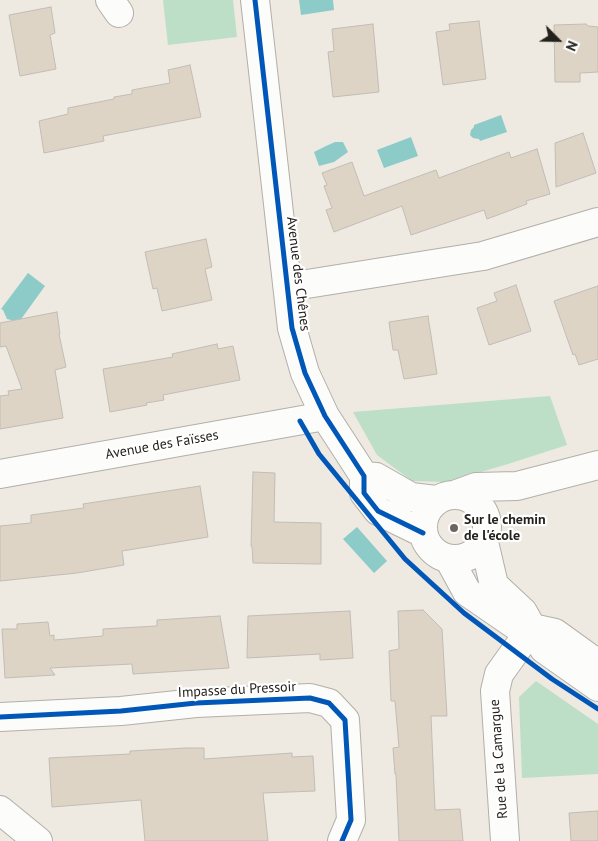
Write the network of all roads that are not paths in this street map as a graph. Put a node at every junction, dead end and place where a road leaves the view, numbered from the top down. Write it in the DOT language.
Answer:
graph roads {
  1 [pos="256,0"];
  2 [pos="598,222"];
  3 [pos="288,287"];
  4 [pos="325,416"];
  5 [pos="598,464"];
  6 [pos="0,474"];
  7 [pos="364,476"];
  8 [pos="517,486"];
  9 [pos="446,497"];
  10 [pos="423,533"];
  11 [pos="485,533"];
  12 [pos="449,559"];
  13 [pos="532,628"];
  14 [pos="598,664"];
  15 [pos="598,687"];
  16 [pos="0,717"];
  17 [pos="0,810"];
  18 [pos="38,841"];
  19 [pos="342,841"];
  20 [pos="505,841"];
  1 -- 3 [label="street, Avenue des Chênes"];
  2 -- 3 [label="street"];
  3 -- 4 [label="street, Avenue des Chênes"];
  4 -- 6 [label="street, Avenue des Faïsses"];
  4 -- 7 [label="street, Avenue des Chênes"];
  5 -- 8 [label="street"];
  7 -- 9 [label="street"];
  7 -- 10 [label="street, Avenue des Chênes"];
  8 -- 9 [label="street"];
  8 -- 11 [label="street"];
  9 -- 10 [label="street"];
  9 -- 11 [label="street"];
  10 -- 12 [label="street"];
  11 -- 12 [label="street"];
  11 -- 13 [label="street"];
  12 -- 13 [label="street"];
  13 -- 14 [label="street"];
  13 -- 15 [label="street"];
  13 -- 20 [label="street, Rue de la Camargue"];
  16 -- 19 [label="street, Impasse du Pressoir"];
  17 -- 18 [label="street"];
}
